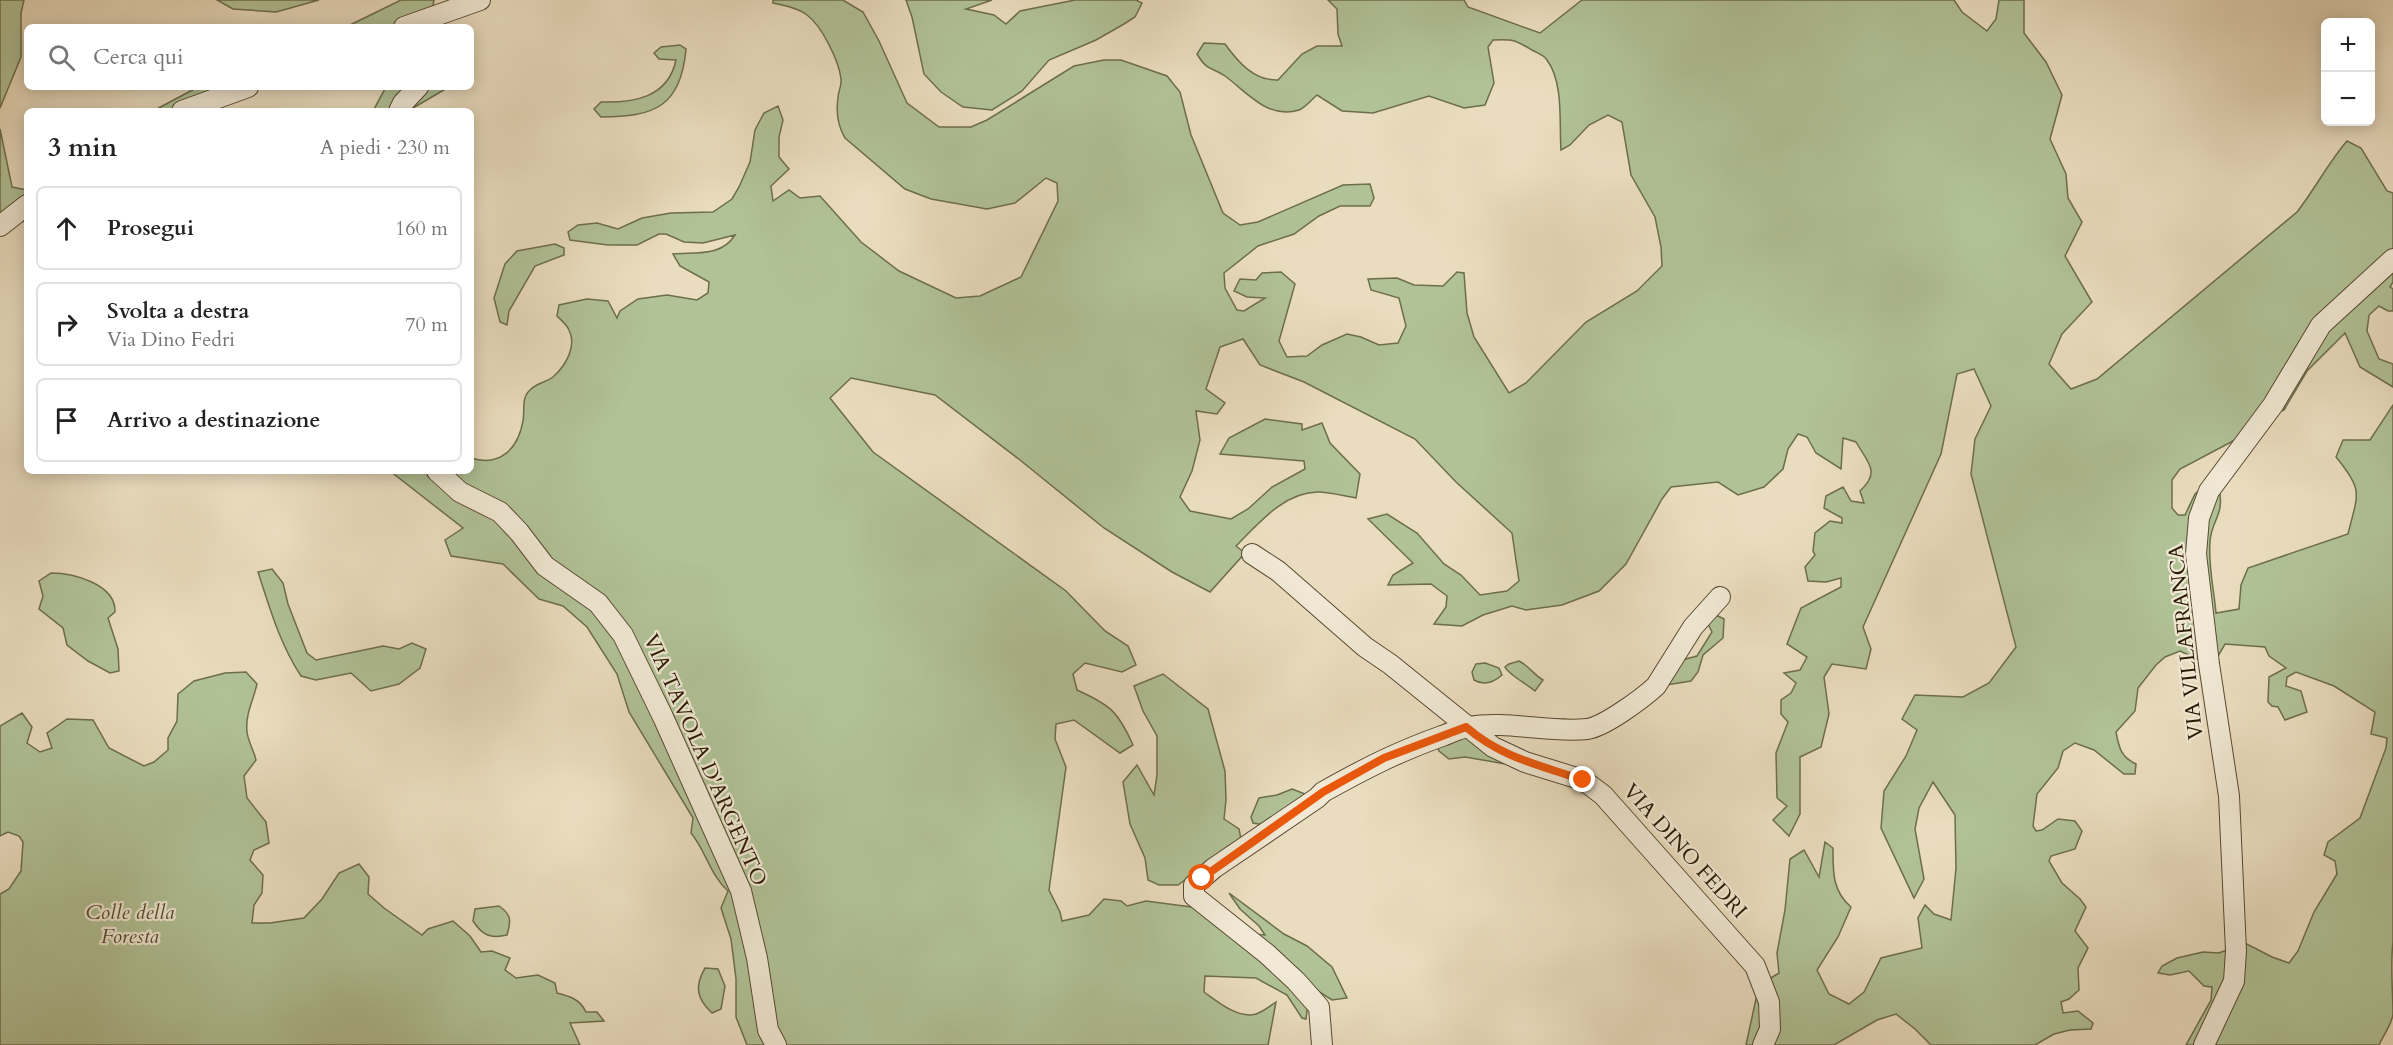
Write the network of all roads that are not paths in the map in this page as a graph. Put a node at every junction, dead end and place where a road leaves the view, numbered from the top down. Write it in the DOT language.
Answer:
graph roads {
  1 [pos="480,0"];
  2 [pos="454,19"];
  3 [pos="423,24"];
  4 [pos="240,90"];
  5 [pos="415,90"];
  6 [pos="190,108"];
  7 [pos="400,108"];
  8 [pos="24,208"];
  9 [pos="0,226"];
  10 [pos="2393,259"];
  11 [pos="440,474"];
  12 [pos="1252,554"];
  13 [pos="1720,597"];
  14 [pos="1466,727"];
  15 [pos="776,1045"];
  16 [pos="1322,1045"];
  17 [pos="1763,1045"];
  18 [pos="2204,1045"];
  1 -- 2 [label="street"];
  2 -- 3 [label="street"];
  4 -- 6 [label="street"];
  5 -- 7 [label="street"];
  8 -- 9 [label="street"];
  10 -- 18 [label="street, VIA VILLAFRANCA"];
  11 -- 15 [label="street, VIA TAVOLA D'ARGENTO"];
  12 -- 14 [label="street, VIA DINO FEDRI"];
  13 -- 14 [label="street"];
  14 -- 16 [label="street"];
  14 -- 17 [label="street, VIA DINO FEDRI"];
}
